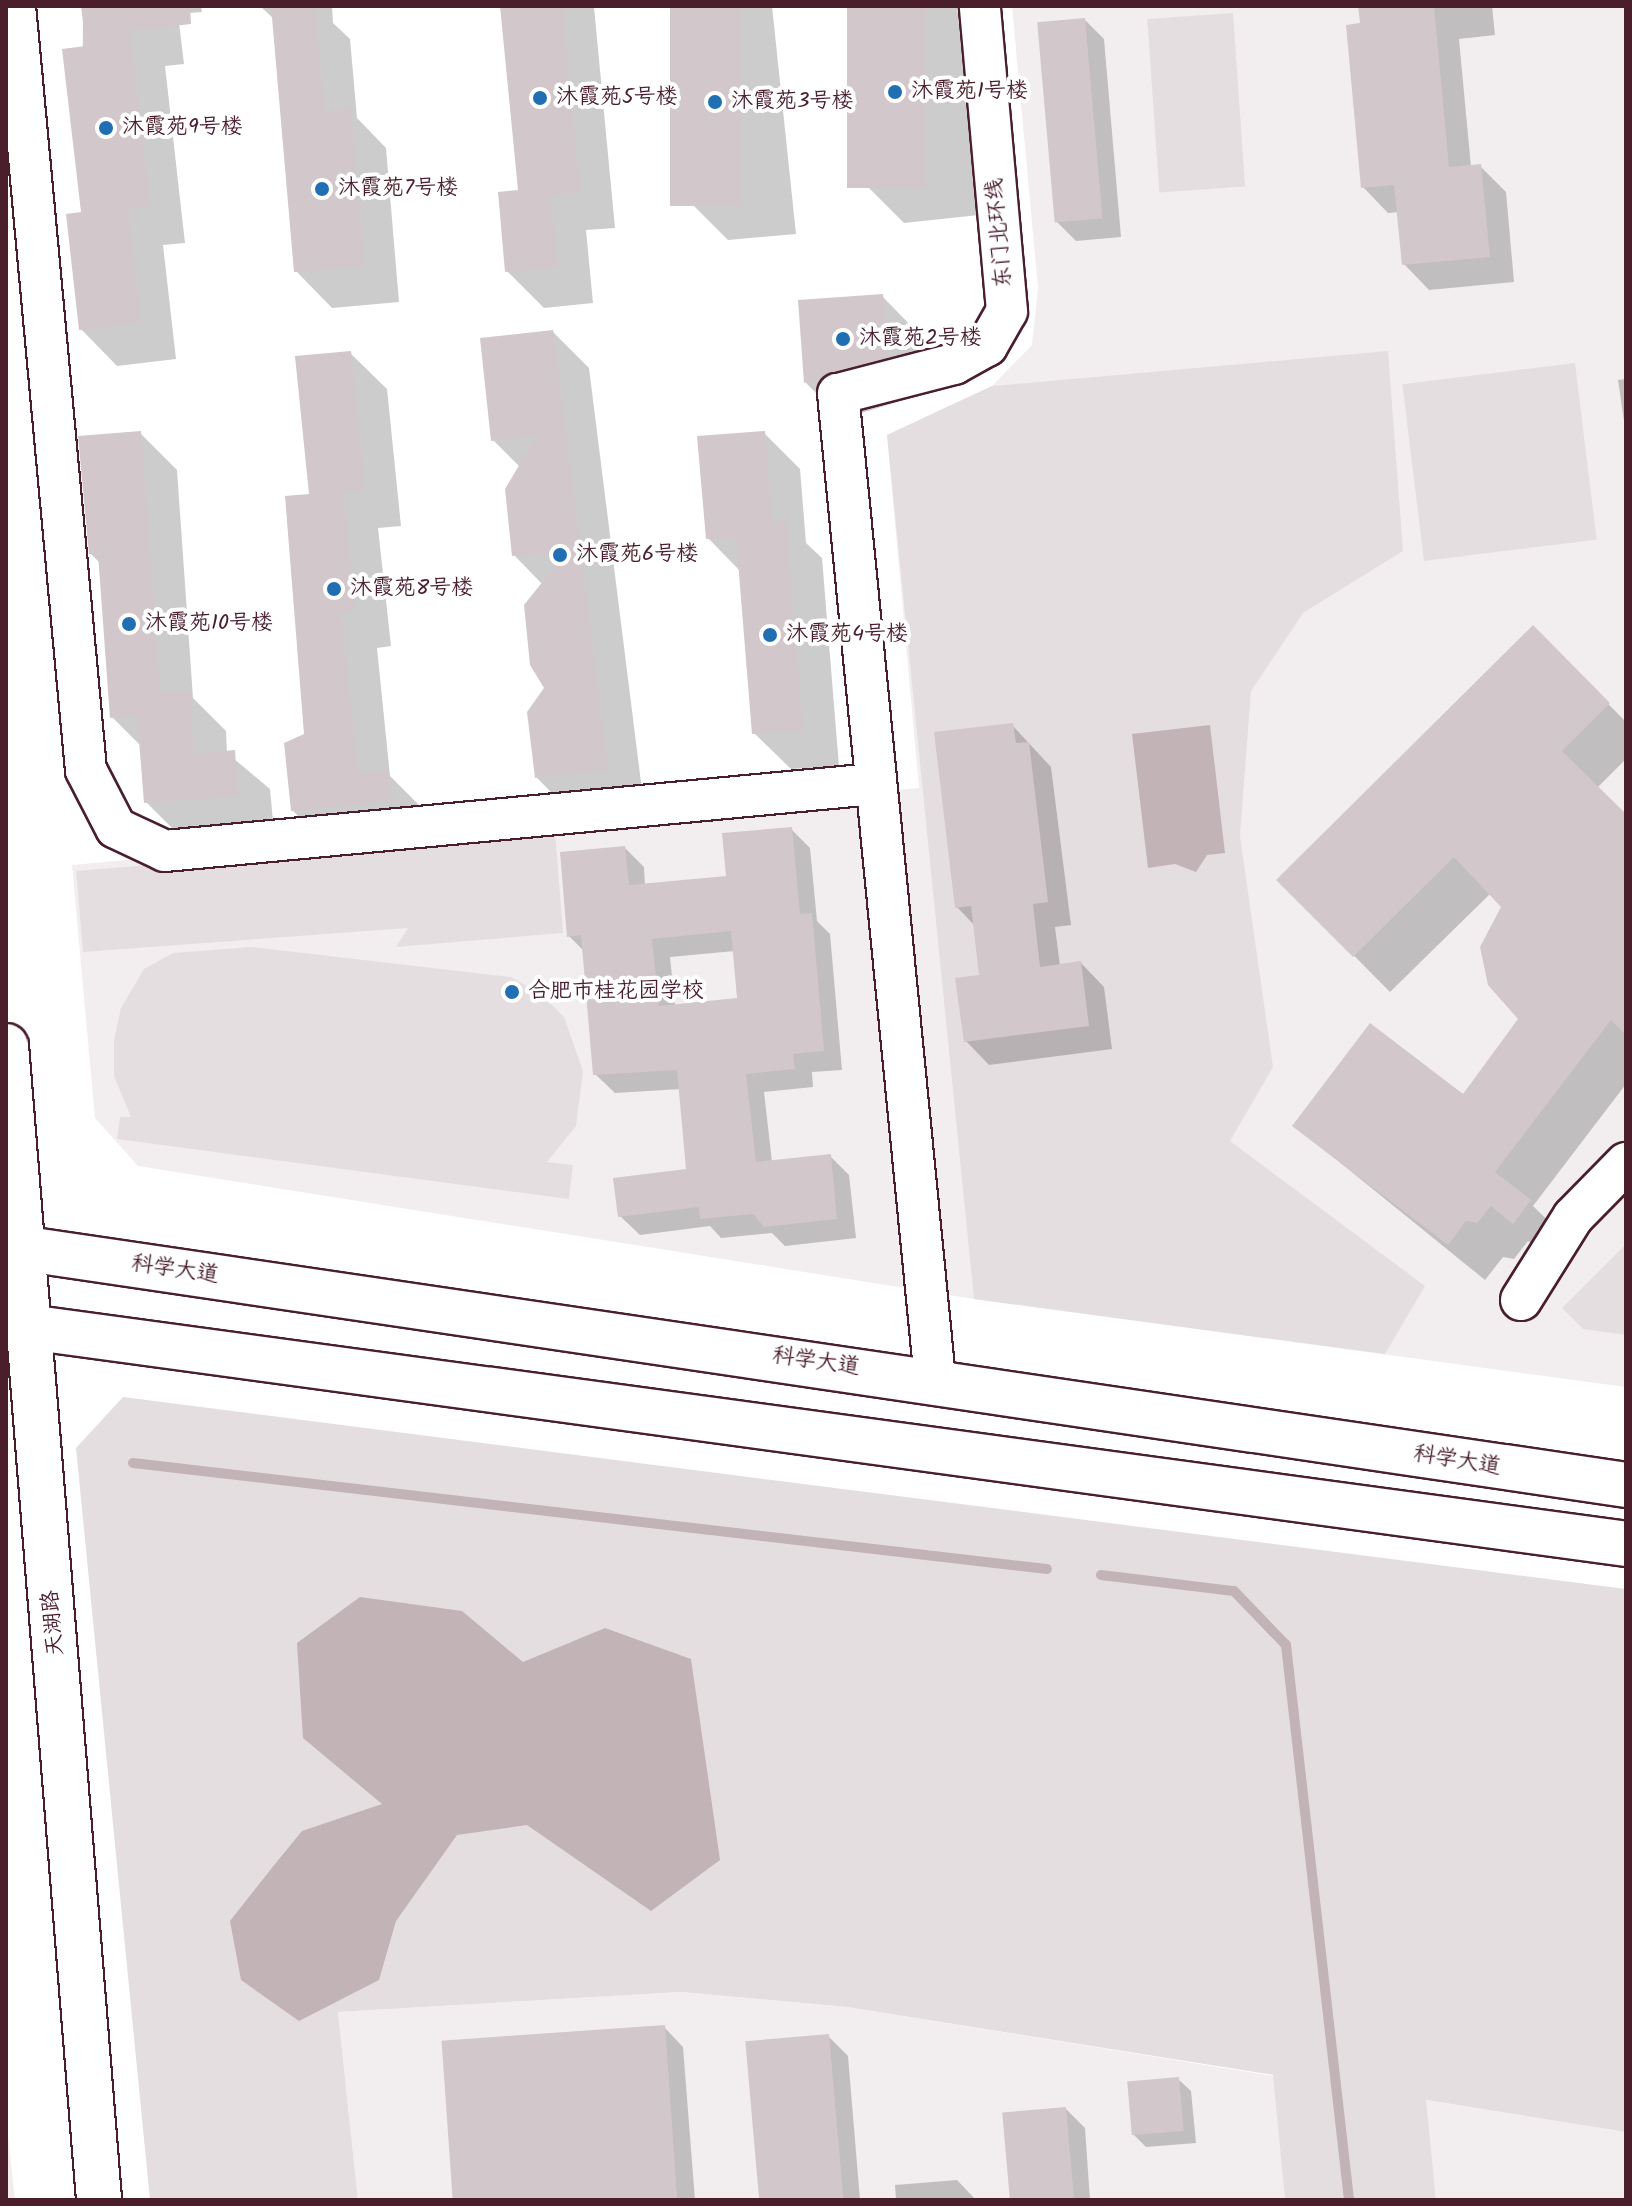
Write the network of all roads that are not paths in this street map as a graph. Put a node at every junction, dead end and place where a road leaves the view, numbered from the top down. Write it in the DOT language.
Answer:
graph roads {
  1 [pos="15,6"];
  2 [pos="980,6"];
  3 [pos="874,784"];
  4 [pos="6,1046"];
  5 [pos="1626,1163"];
  6 [pos="15,1247"];
  7 [pos="1521,1300"];
  8 [pos="18,1326"];
  9 [pos="935,1379"];
  10 [pos="1626,1485"];
  11 [pos="1626,1544"];
  12 [pos="99,2200"];
  1 -- 3 [label="street"];
  2 -- 3 [label="street, 东门北环线"];
  3 -- 9 [label="street"];
  4 -- 6 [label="main road, 天湖路"];
  5 -- 7 [label="street"];
  6 -- 8 [label="main road, 天湖路"];
  6 -- 9 [label="main road, 科学大道"];
  8 -- 11 [label="main road"];
  8 -- 12 [label="main road, 天湖路"];
  9 -- 10 [label="main road, 科学大道"];
}
